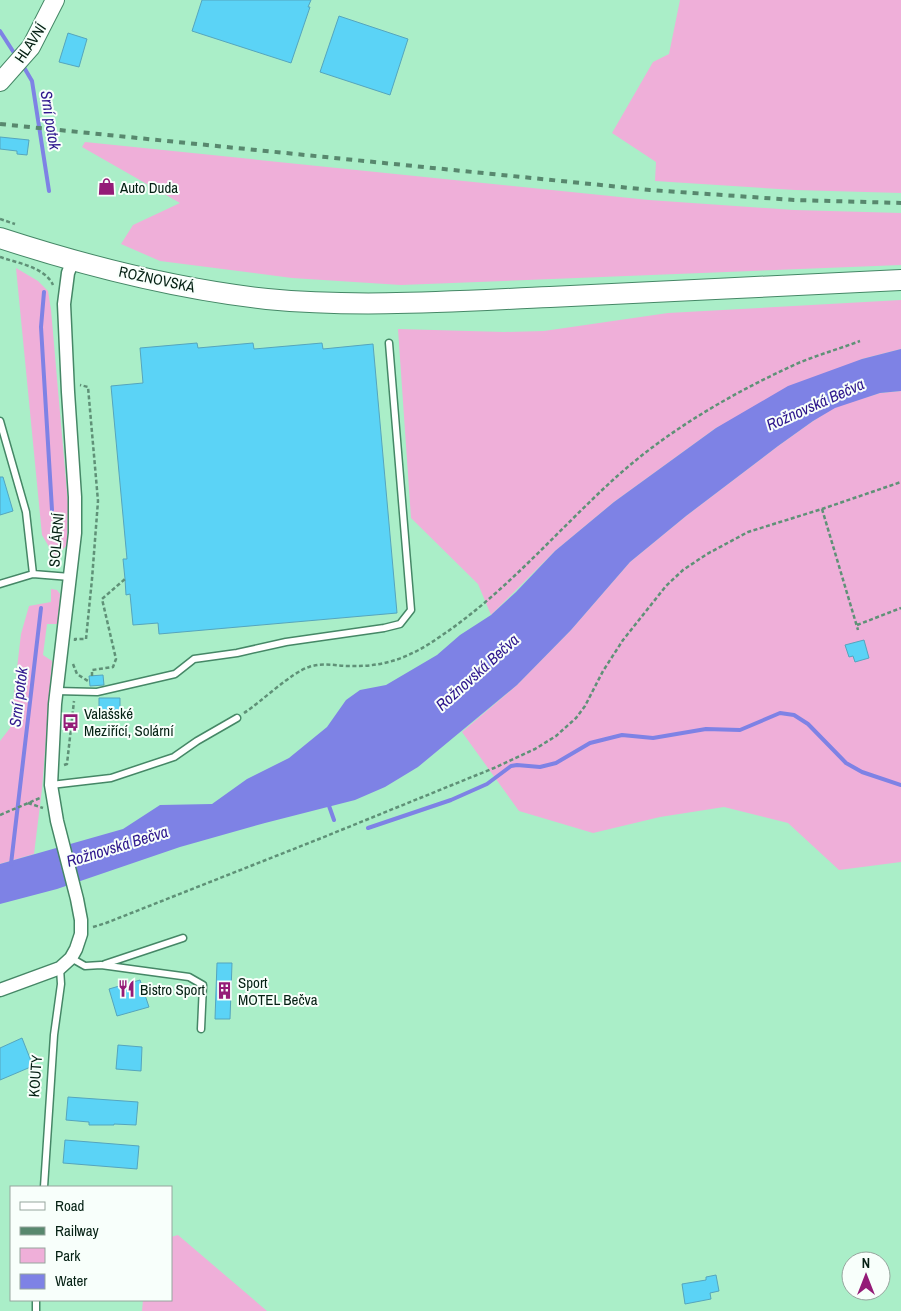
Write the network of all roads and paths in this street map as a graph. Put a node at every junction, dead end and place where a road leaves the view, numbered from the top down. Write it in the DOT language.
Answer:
graph roads {
  1 [pos="55,0"];
  2 [pos="0,82"];
  3 [pos="0,238"];
  4 [pos="0,257"];
  5 [pos="73,260"];
  6 [pos="901,280"];
  7 [pos="55,292"];
  8 [pos="860,342"];
  9 [pos="389,343"];
  10 [pos="0,421"];
  11 [pos="901,482"];
  12 [pos="822,509"];
  13 [pos="33,574"];
  14 [pos="70,577"];
  15 [pos="125,579"];
  16 [pos="0,584"];
  17 [pos="901,608"];
  18 [pos="857,625"];
  19 [pos="858,630"];
  20 [pos="92,676"];
  21 [pos="56,691"];
  22 [pos="75,692"];
  23 [pos="237,718"];
  24 [pos="60,767"];
  25 [pos="52,790"];
  26 [pos="27,803"];
  27 [pos="46,811"];
  28 [pos="0,815"];
  29 [pos="82,926"];
  30 [pos="183,938"];
  31 [pos="71,958"];
  32 [pos="101,965"];
  33 [pos="60,968"];
  34 [pos="0,990"];
  35 [pos="202,1030"];
  36 [pos="44,1186"];
  1 -- 2 [label="street, HLAVNÍ"];
  3 -- 5 [label="main road, ROŽNOVSKÁ"];
  4 -- 7 [label="path"];
  5 -- 6 [label="main road, ROŽNOVSKÁ"];
  5 -- 14 [label="street, SOLÁRNÍ"];
  8 -- 23 [label="path"];
  9 -- 22 [label="lane"];
  10 -- 13 [label="lane"];
  11 -- 12 [label="path"];
  12 -- 18 [label="path"];
  12 -- 29 [label="path"];
  13 -- 14 [label="lane"];
  13 -- 16 [label="lane"];
  14 -- 21 [label="street, SOLÁRNÍ"];
  15 -- 20 [label="path"];
  17 -- 18 [label="path"];
  18 -- 19 [label="path"];
  21 -- 22 [label="lane"];
  21 -- 25 [label="street, SOLÁRNÍ"];
  22 -- 24 [label="path"];
  23 -- 25 [label="lane"];
  25 -- 26 [label="path"];
  25 -- 29 [label="street, SOLÁRNÍ"];
  26 -- 27 [label="path"];
  26 -- 28 [label="path"];
  29 -- 31 [label="street"];
  30 -- 32 [label="lane"];
  31 -- 32 [label="lane"];
  31 -- 33 [label="street"];
  32 -- 35 [label="lane"];
  33 -- 34 [label="street"];
  33 -- 36 [label="lane, KOUTY"];
}
